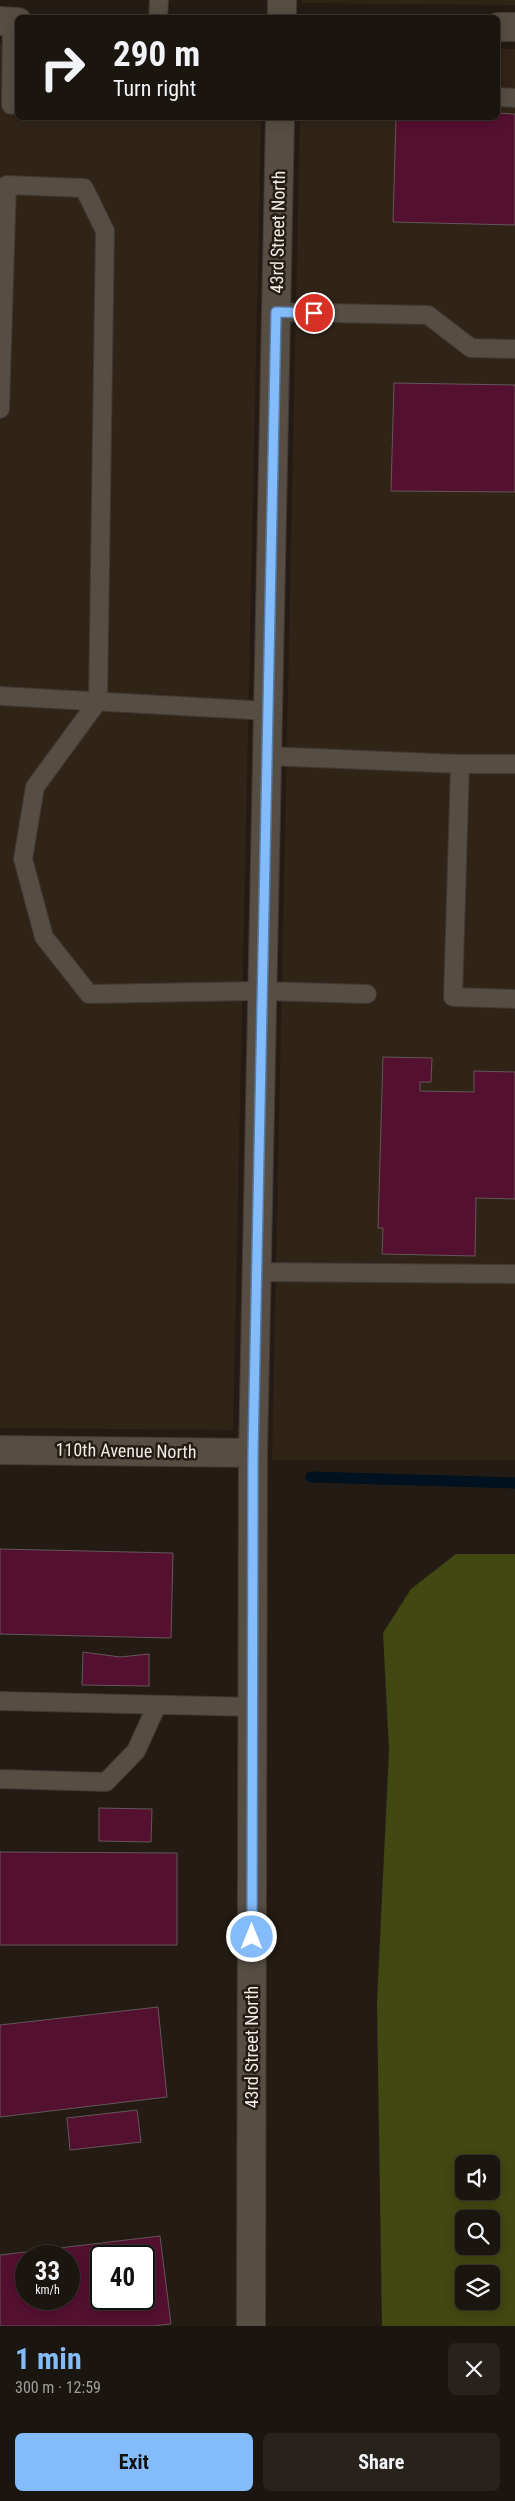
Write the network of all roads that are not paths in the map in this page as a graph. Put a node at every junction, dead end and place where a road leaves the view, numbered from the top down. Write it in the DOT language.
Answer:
graph roads {
  1 [pos="160,0"];
  2 [pos="282,0"];
  3 [pos="158,15"];
  4 [pos="282,15"];
  5 [pos="10,22"];
  6 [pos="500,27"];
  7 [pos="515,27"];
  8 [pos="500,97"];
  9 [pos="515,98"];
  10 [pos="10,105"];
  11 [pos="280,120"];
  12 [pos="276,312"];
  13 [pos="515,349"];
  14 [pos="0,409"];
  15 [pos="0,696"];
  16 [pos="98,701"];
  17 [pos="268,710"];
  18 [pos="267,756"];
  19 [pos="460,764"];
  20 [pos="515,764"];
  21 [pos="262,991"];
  22 [pos="367,994"];
  23 [pos="515,999"];
  24 [pos="256,1272"];
  25 [pos="515,1274"];
  26 [pos="0,1450"];
  27 [pos="253,1453"];
  28 [pos="0,1701"];
  29 [pos="157,1705"];
  30 [pos="253,1707"];
  31 [pos="0,1779"];
  32 [pos="251,2326"];
  1 -- 3 [label="lane"];
  2 -- 4 [label="street"];
  5 -- 10 [label="lane"];
  6 -- 7 [label="street"];
  8 -- 9 [label="lane"];
  11 -- 12 [label="street, 43rd Street North"];
  12 -- 13 [label="lane"];
  12 -- 17 [label="street, 43rd Street North"];
  14 -- 16 [label="lane"];
  15 -- 16 [label="lane"];
  16 -- 17 [label="lane"];
  16 -- 21 [label="lane"];
  17 -- 18 [label="street, 43rd Street North"];
  18 -- 19 [label="lane"];
  18 -- 21 [label="street, 43rd Street North"];
  19 -- 20 [label="lane"];
  19 -- 23 [label="lane"];
  21 -- 22 [label="lane"];
  21 -- 24 [label="street, 43rd Street North"];
  24 -- 25 [label="lane"];
  24 -- 27 [label="street, 43rd Street North"];
  26 -- 27 [label="street, 110th Avenue North"];
  27 -- 30 [label="street, 43rd Street North"];
  28 -- 29 [label="lane"];
  29 -- 30 [label="lane"];
  29 -- 31 [label="lane"];
  30 -- 32 [label="street, 43rd Street North"];
}
